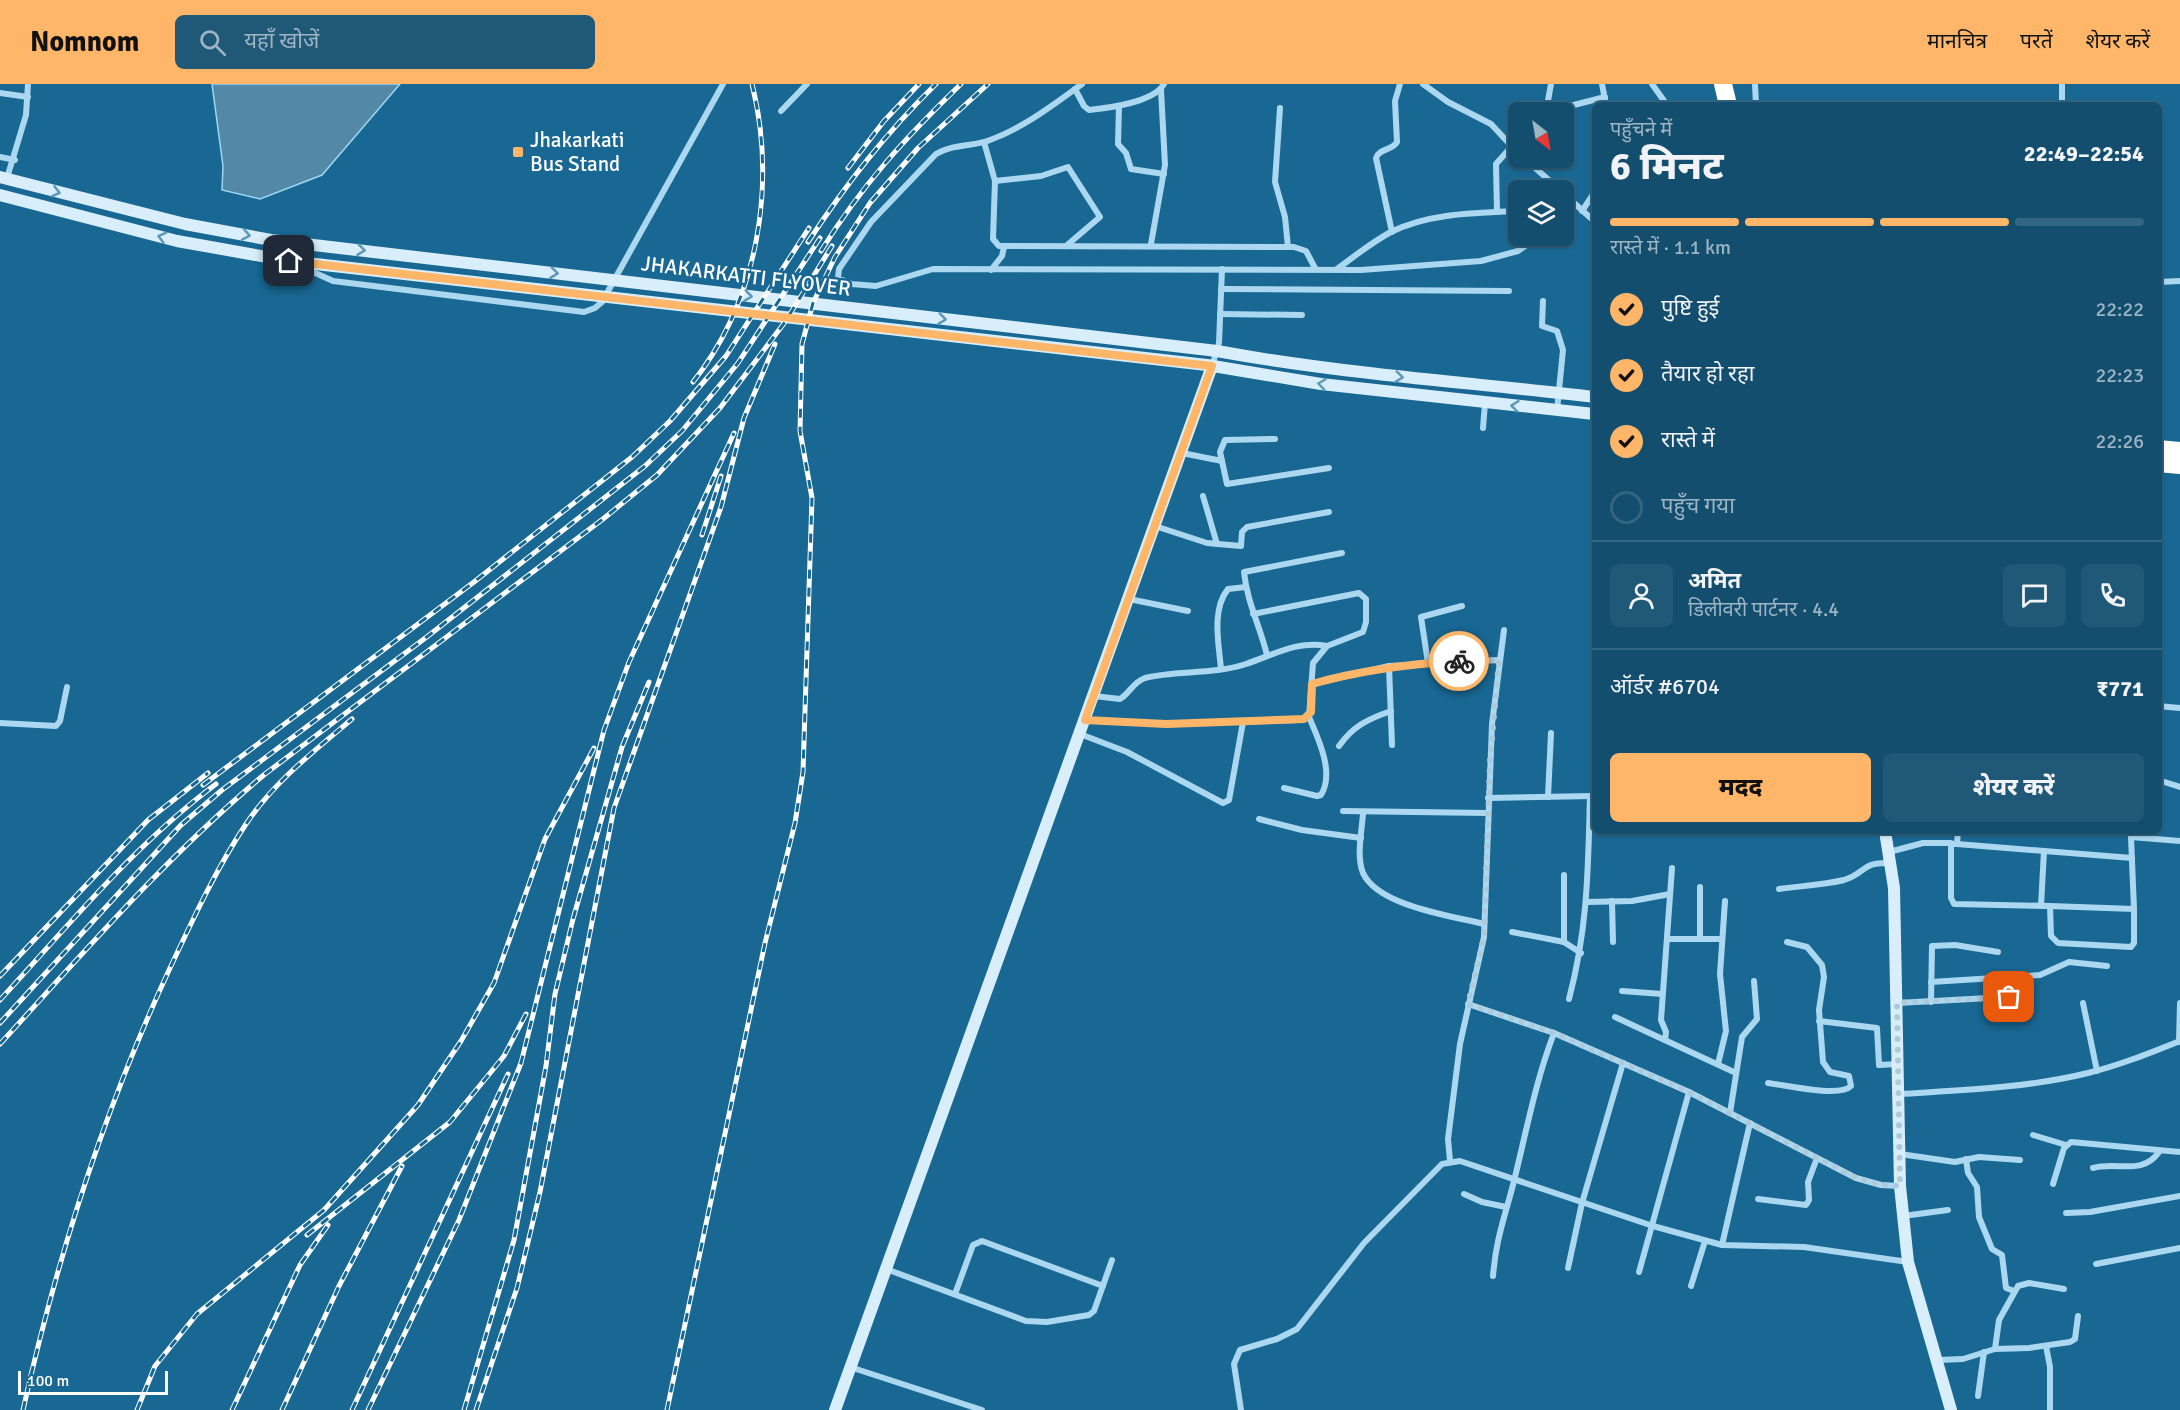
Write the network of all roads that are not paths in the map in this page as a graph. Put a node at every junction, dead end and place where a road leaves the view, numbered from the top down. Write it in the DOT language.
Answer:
graph roads {
  1 [pos="28,84"];
  2 [pos="723,84"];
  3 [pos="807,84"];
  4 [pos="1082,84"];
  5 [pos="1400,84"];
  6 [pos="1423,84"];
  7 [pos="1551,84"];
  8 [pos="1602,84"];
  9 [pos="1652,84"];
  10 [pos="1722,84"];
  11 [pos="1755,84"];
  12 [pos="2062,84"];
  13 [pos="1163,87"];
  14 [pos="1075,89"];
  15 [pos="0,93"];
  16 [pos="28,97"];
  17 [pos="1605,97"];
  18 [pos="1548,102"];
  19 [pos="1606,102"];
  20 [pos="1665,102"];
  21 [pos="1727,102"];
  22 [pos="1756,102"];
  23 [pos="2062,102"];
  24 [pos="1574,105"];
  25 [pos="1119,106"];
  26 [pos="1280,108"];
  27 [pos="781,111"];
  28 [pos="984,142"];
  29 [pos="1508,142"];
  30 [pos="1508,150"];
  31 [pos="0,157"];
  32 [pos="15,160"];
  33 [pos="1537,168"];
  34 [pos="1164,174"];
  35 [pos="4,177"];
  36 [pos="1550,180"];
  37 [pos="995,181"];
  38 [pos="0,195"];
  39 [pos="1592,196"];
  40 [pos="1574,204"];
  41 [pos="1508,211"];
  42 [pos="1582,211"];
  43 [pos="1497,212"];
  44 [pos="1592,219"];
  45 [pos="1392,232"];
  46 [pos="1151,244"];
  47 [pos="1065,246"];
  48 [pos="1525,246"];
  49 [pos="1004,247"];
  50 [pos="1288,247"];
  51 [pos="289,261"];
  52 [pos="1315,268"];
  53 [pos="1222,269"];
  54 [pos="1337,269"];
  55 [pos="991,270"];
  56 [pos="2180,281"];
  57 [pos="2162,282"];
  58 [pos="1221,289"];
  59 [pos="1509,291"];
  60 [pos="1543,301"];
  61 [pos="1220,314"];
  62 [pos="1302,315"];
  63 [pos="1217,351"];
  64 [pos="1212,366"];
  65 [pos="1560,393"];
  66 [pos="1592,397"];
  67 [pos="1485,403"];
  68 [pos="1557,411"];
  69 [pos="1592,414"];
  70 [pos="1483,428"];
  71 [pos="1275,440"];
  72 [pos="2162,449"];
  73 [pos="2180,451"];
  74 [pos="1182,453"];
  75 [pos="1222,461"];
  76 [pos="2162,463"];
  77 [pos="2180,465"];
  78 [pos="1329,468"];
  79 [pos="1203,496"];
  80 [pos="1329,512"];
  81 [pos="1155,526"];
  82 [pos="1217,544"];
  83 [pos="1342,553"];
  84 [pos="1245,587"];
  85 [pos="1129,599"];
  86 [pos="1462,606"];
  87 [pos="1188,611"];
  88 [pos="1253,614"];
  89 [pos="1504,630"];
  90 [pos="1327,646"];
  91 [pos="1267,655"];
  92 [pos="1499,660"];
  93 [pos="1428,663"];
  94 [pos="1389,666"];
  95 [pos="1221,669"];
  96 [pos="1312,684"];
  97 [pos="67,687"];
  98 [pos="1094,696"];
  99 [pos="2162,706"];
  100 [pos="2180,708"];
  101 [pos="1391,711"];
  102 [pos="1309,717"];
  103 [pos="1085,720"];
  104 [pos="1243,722"];
  105 [pos="0,723"];
  106 [pos="1551,733"];
  107 [pos="1080,734"];
  108 [pos="1392,745"];
  109 [pos="1339,746"];
  110 [pos="2162,782"];
  111 [pos="2180,787"];
  112 [pos="1284,788"];
  113 [pos="1592,796"];
  114 [pos="1548,797"];
  115 [pos="1488,798"];
  116 [pos="1343,812"];
  117 [pos="1363,813"];
  118 [pos="1487,813"];
  119 [pos="1259,819"];
  120 [pos="1886,834"];
  121 [pos="1957,834"];
  122 [pos="2131,834"];
  123 [pos="1362,838"];
  124 [pos="2180,841"];
  125 [pos="1954,844"];
  126 [pos="2044,851"];
  127 [pos="1890,857"];
  128 [pos="2132,858"];
  129 [pos="1672,868"];
  130 [pos="1564,875"];
  131 [pos="1700,887"];
  132 [pos="1779,889"];
  133 [pos="1670,894"];
  134 [pos="1612,901"];
  135 [pos="1725,901"];
  136 [pos="1587,902"];
  137 [pos="2041,906"];
  138 [pos="2050,906"];
  139 [pos="2133,909"];
  140 [pos="1484,924"];
  141 [pos="1512,932"];
  142 [pos="1667,939"];
  143 [pos="1700,939"];
  144 [pos="1722,939"];
  145 [pos="1563,942"];
  146 [pos="1613,942"];
  147 [pos="1787,942"];
  148 [pos="1998,952"];
  149 [pos="1581,953"];
  150 [pos="2107,966"];
  151 [pos="1754,981"];
  152 [pos="1930,982"];
  153 [pos="1622,991"];
  154 [pos="1662,994"];
  155 [pos="2026,996"];
  156 [pos="1569,999"];
  157 [pos="1931,1002"];
  158 [pos="1897,1003"];
  159 [pos="2083,1003"];
  160 [pos="2180,1003"];
  161 [pos="1468,1004"];
  162 [pos="1615,1017"];
  163 [pos="1819,1021"];
  164 [pos="1554,1033"];
  165 [pos="1665,1040"];
  166 [pos="2179,1042"];
  167 [pos="1623,1063"];
  168 [pos="1718,1064"];
  169 [pos="1899,1064"];
  170 [pos="2097,1071"];
  171 [pos="1736,1073"];
  172 [pos="1768,1083"];
  173 [pos="1689,1092"];
  174 [pos="1900,1094"];
  175 [pos="1730,1113"];
  176 [pos="1750,1122"];
  177 [pos="2033,1135"];
  178 [pos="2066,1145"];
  179 [pos="2159,1152"];
  180 [pos="2180,1152"];
  181 [pos="1900,1154"];
  182 [pos="1817,1158"];
  183 [pos="1966,1159"];
  184 [pos="2020,1160"];
  185 [pos="1450,1161"];
  186 [pos="2093,1168"];
  187 [pos="1514,1180"];
  188 [pos="2053,1184"];
  189 [pos="1900,1186"];
  190 [pos="1464,1194"];
  191 [pos="2180,1196"];
  192 [pos="1758,1199"];
  193 [pos="1582,1203"];
  194 [pos="1506,1207"];
  195 [pos="1948,1209"];
  196 [pos="2066,1213"];
  197 [pos="1903,1215"];
  198 [pos="1653,1226"];
  199 [pos="1705,1241"];
  200 [pos="1722,1245"];
  201 [pos="2180,1248"];
  202 [pos="1112,1260"];
  203 [pos="1908,1262"];
  204 [pos="2096,1264"];
  205 [pos="1568,1268"];
  206 [pos="886,1269"];
  207 [pos="1639,1272"];
  208 [pos="1494,1276"];
  209 [pos="1102,1286"];
  210 [pos="1691,1286"];
  211 [pos="2064,1289"];
  212 [pos="2014,1291"];
  213 [pos="955,1294"];
  214 [pos="2078,1316"];
  215 [pos="2046,1346"];
  216 [pos="1995,1349"];
  217 [pos="1984,1352"];
  218 [pos="1935,1360"];
  219 [pos="850,1367"];
  220 [pos="1978,1396"];
  221 [pos="835,1410"];
  222 [pos="982,1410"];
  223 [pos="1241,1410"];
  224 [pos="1951,1410"];
  225 [pos="2050,1410"];
  1 -- 16 [label="street"];
  2 -- 51 [label="street"];
  3 -- 27 [label="street"];
  4 -- 14 [label="street"];
  5 -- 45 [label="street"];
  6 -- 29 [label="street"];
  7 -- 18 [label="street"];
  8 -- 17 [label="street"];
  9 -- 20 [label="street"];
  10 -- 21 [label="highway"];
  11 -- 22 [label="street"];
  12 -- 23 [label="street"];
  13 -- 25 [label="street"];
  13 -- 34 [label="street"];
  14 -- 25 [label="street"];
  14 -- 28 [label="street"];
  15 -- 16 [label="street"];
  16 -- 32 [label="street"];
  17 -- 19 [label="street"];
  17 -- 24 [label="street"];
  25 -- 34 [label="street"];
  26 -- 50 [label="street"];
  28 -- 37 [label="street"];
  28 -- 55 [label="street"];
  30 -- 43 [label="street"];
  31 -- 32 [label="street"];
  32 -- 35 [label="street"];
  33 -- 36 [label="street"];
  34 -- 46 [label="street"];
  35 -- 63 [label="main road, JHAKARKATTI FLYOVER, one-way"];
  37 -- 47 [label="street"];
  37 -- 49 [label="street"];
  51 -- 38 [label="main road, JHAKARKATTI FLYOVER, one-way"];
  39 -- 42 [label="street"];
  40 -- 42 [label="street"];
  41 -- 43 [label="street"];
  42 -- 44 [label="street"];
  43 -- 45 [label="street"];
  45 -- 54 [label="street"];
  46 -- 47 [label="street"];
  46 -- 50 [label="street"];
  47 -- 49 [label="street"];
  48 -- 54 [label="street"];
  49 -- 55 [label="street"];
  50 -- 52 [label="street"];
  51 -- 64 [label="main road, JHAKARKATTI FLYOVER"];
  52 -- 53 [label="street"];
  52 -- 54 [label="street"];
  53 -- 55 [label="street"];
  53 -- 58 [label="street"];
  56 -- 57 [label="street"];
  58 -- 59 [label="street"];
  58 -- 61 [label="street"];
  60 -- 65 [label="street"];
  61 -- 62 [label="street"];
  61 -- 63 [label="street"];
  63 -- 64 [label="street"];
  63 -- 65 [label="main road, JHAKARKATTI FLYOVER, one-way"];
  67 -- 64 [label="main road, JHAKARKATTI FLYOVER, one-way"];
  64 -- 74 [label="main road"];
  65 -- 66 [label="main road, JHAKARKATTI FLYOVER"];
  65 -- 68 [label="street"];
  68 -- 67 [label="main road, JHAKARKATTI FLYOVER, one-way"];
  67 -- 70 [label="street"];
  68 -- 69 [label="main road, JHAKARKATTI FLYOVER"];
  71 -- 75 [label="street"];
  72 -- 73 [label="highway"];
  74 -- 75 [label="street"];
  74 -- 81 [label="main road"];
  75 -- 78 [label="street"];
  76 -- 77 [label="highway"];
  79 -- 82 [label="street"];
  80 -- 82 [label="street"];
  81 -- 82 [label="street"];
  81 -- 85 [label="main road"];
  83 -- 84 [label="street"];
  84 -- 88 [label="street"];
  84 -- 95 [label="street"];
  85 -- 87 [label="street"];
  85 -- 98 [label="main road"];
  86 -- 93 [label="street"];
  88 -- 90 [label="street"];
  88 -- 91 [label="street"];
  89 -- 92 [label="street"];
  90 -- 91 [label="street"];
  90 -- 96 [label="street"];
  91 -- 95 [label="street"];
  92 -- 93 [label="street"];
  92 -- 115 [label="street"];
  93 -- 94 [label="street"];
  94 -- 96 [label="street"];
  94 -- 101 [label="street"];
  95 -- 98 [label="street"];
  96 -- 102 [label="street"];
  97 -- 105 [label="street"];
  98 -- 103 [label="main road"];
  99 -- 100 [label="street"];
  101 -- 108 [label="street"];
  101 -- 109 [label="street"];
  102 -- 104 [label="street"];
  102 -- 112 [label="street"];
  103 -- 104 [label="street"];
  103 -- 107 [label="main road"];
  104 -- 107 [label="street"];
  106 -- 114 [label="street"];
  107 -- 206 [label="main road"];
  110 -- 111 [label="street"];
  113 -- 114 [label="street"];
  113 -- 136 [label="street"];
  114 -- 115 [label="street"];
  115 -- 118 [label="street"];
  116 -- 117 [label="street"];
  117 -- 118 [label="street"];
  117 -- 123 [label="street"];
  118 -- 140 [label="street"];
  119 -- 123 [label="street"];
  120 -- 127 [label="main road"];
  121 -- 125 [label="street"];
  122 -- 124 [label="street"];
  122 -- 128 [label="street"];
  123 -- 140 [label="street"];
  125 -- 126 [label="street"];
  125 -- 127 [label="street"];
  125 -- 137 [label="street"];
  126 -- 128 [label="street"];
  126 -- 137 [label="street"];
  127 -- 132 [label="street"];
  127 -- 158 [label="main road"];
  128 -- 139 [label="street"];
  129 -- 133 [label="street"];
  130 -- 145 [label="street"];
  131 -- 143 [label="street"];
  133 -- 134 [label="street"];
  133 -- 142 [label="street"];
  134 -- 136 [label="street"];
  134 -- 146 [label="street"];
  135 -- 144 [label="street"];
  136 -- 149 [label="street"];
  137 -- 138 [label="street"];
  138 -- 139 [label="street"];
  138 -- 139 [label="street"];
  140 -- 161 [label="street"];
  141 -- 145 [label="street"];
  142 -- 143 [label="street"];
  142 -- 154 [label="street"];
  143 -- 144 [label="street"];
  144 -- 168 [label="street"];
  145 -- 149 [label="street"];
  147 -- 163 [label="street"];
  148 -- 152 [label="street"];
  149 -- 156 [label="street"];
  150 -- 152 [label="street"];
  151 -- 171 [label="street"];
  152 -- 157 [label="street"];
  153 -- 154 [label="street"];
  154 -- 165 [label="street"];
  155 -- 157 [label="street"];
  157 -- 158 [label="street"];
  158 -- 169 [label="main road"];
  159 -- 170 [label="street"];
  160 -- 166 [label="street"];
  161 -- 164 [label="street"];
  161 -- 185 [label="street"];
  162 -- 165 [label="street"];
  163 -- 169 [label="street"];
  163 -- 172 [label="street"];
  164 -- 167 [label="street"];
  164 -- 187 [label="street"];
  165 -- 168 [label="street"];
  166 -- 170 [label="street"];
  167 -- 173 [label="street"];
  167 -- 193 [label="street"];
  168 -- 171 [label="street"];
  169 -- 174 [label="main road"];
  170 -- 174 [label="street"];
  171 -- 175 [label="street"];
  173 -- 175 [label="street"];
  173 -- 198 [label="street"];
  174 -- 181 [label="main road"];
  175 -- 176 [label="street"];
  176 -- 182 [label="street"];
  176 -- 200 [label="street"];
  177 -- 178 [label="street"];
  178 -- 179 [label="street"];
  178 -- 188 [label="street"];
  179 -- 180 [label="street"];
  179 -- 186 [label="street"];
  181 -- 183 [label="street"];
  181 -- 189 [label="main road"];
  182 -- 189 [label="street"];
  182 -- 192 [label="street"];
  183 -- 184 [label="street"];
  183 -- 212 [label="street"];
  185 -- 187 [label="street"];
  185 -- 223 [label="street"];
  187 -- 193 [label="street"];
  187 -- 194 [label="street"];
  189 -- 197 [label="main road"];
  190 -- 194 [label="street"];
  191 -- 196 [label="street"];
  193 -- 198 [label="street"];
  193 -- 205 [label="street"];
  194 -- 208 [label="street"];
  195 -- 197 [label="street"];
  197 -- 203 [label="main road"];
  198 -- 199 [label="street"];
  198 -- 207 [label="street"];
  199 -- 200 [label="street"];
  199 -- 210 [label="street"];
  200 -- 203 [label="street"];
  201 -- 204 [label="street"];
  202 -- 209 [label="street"];
  203 -- 218 [label="main road"];
  206 -- 213 [label="street"];
  206 -- 219 [label="main road"];
  209 -- 213 [label="street"];
  209 -- 213 [label="street"];
  211 -- 212 [label="street"];
  212 -- 216 [label="street"];
  214 -- 215 [label="street"];
  215 -- 216 [label="street"];
  215 -- 225 [label="street"];
  216 -- 217 [label="street"];
  217 -- 218 [label="street"];
  217 -- 220 [label="street"];
  218 -- 224 [label="main road"];
  219 -- 221 [label="main road"];
  219 -- 222 [label="street"];
}
